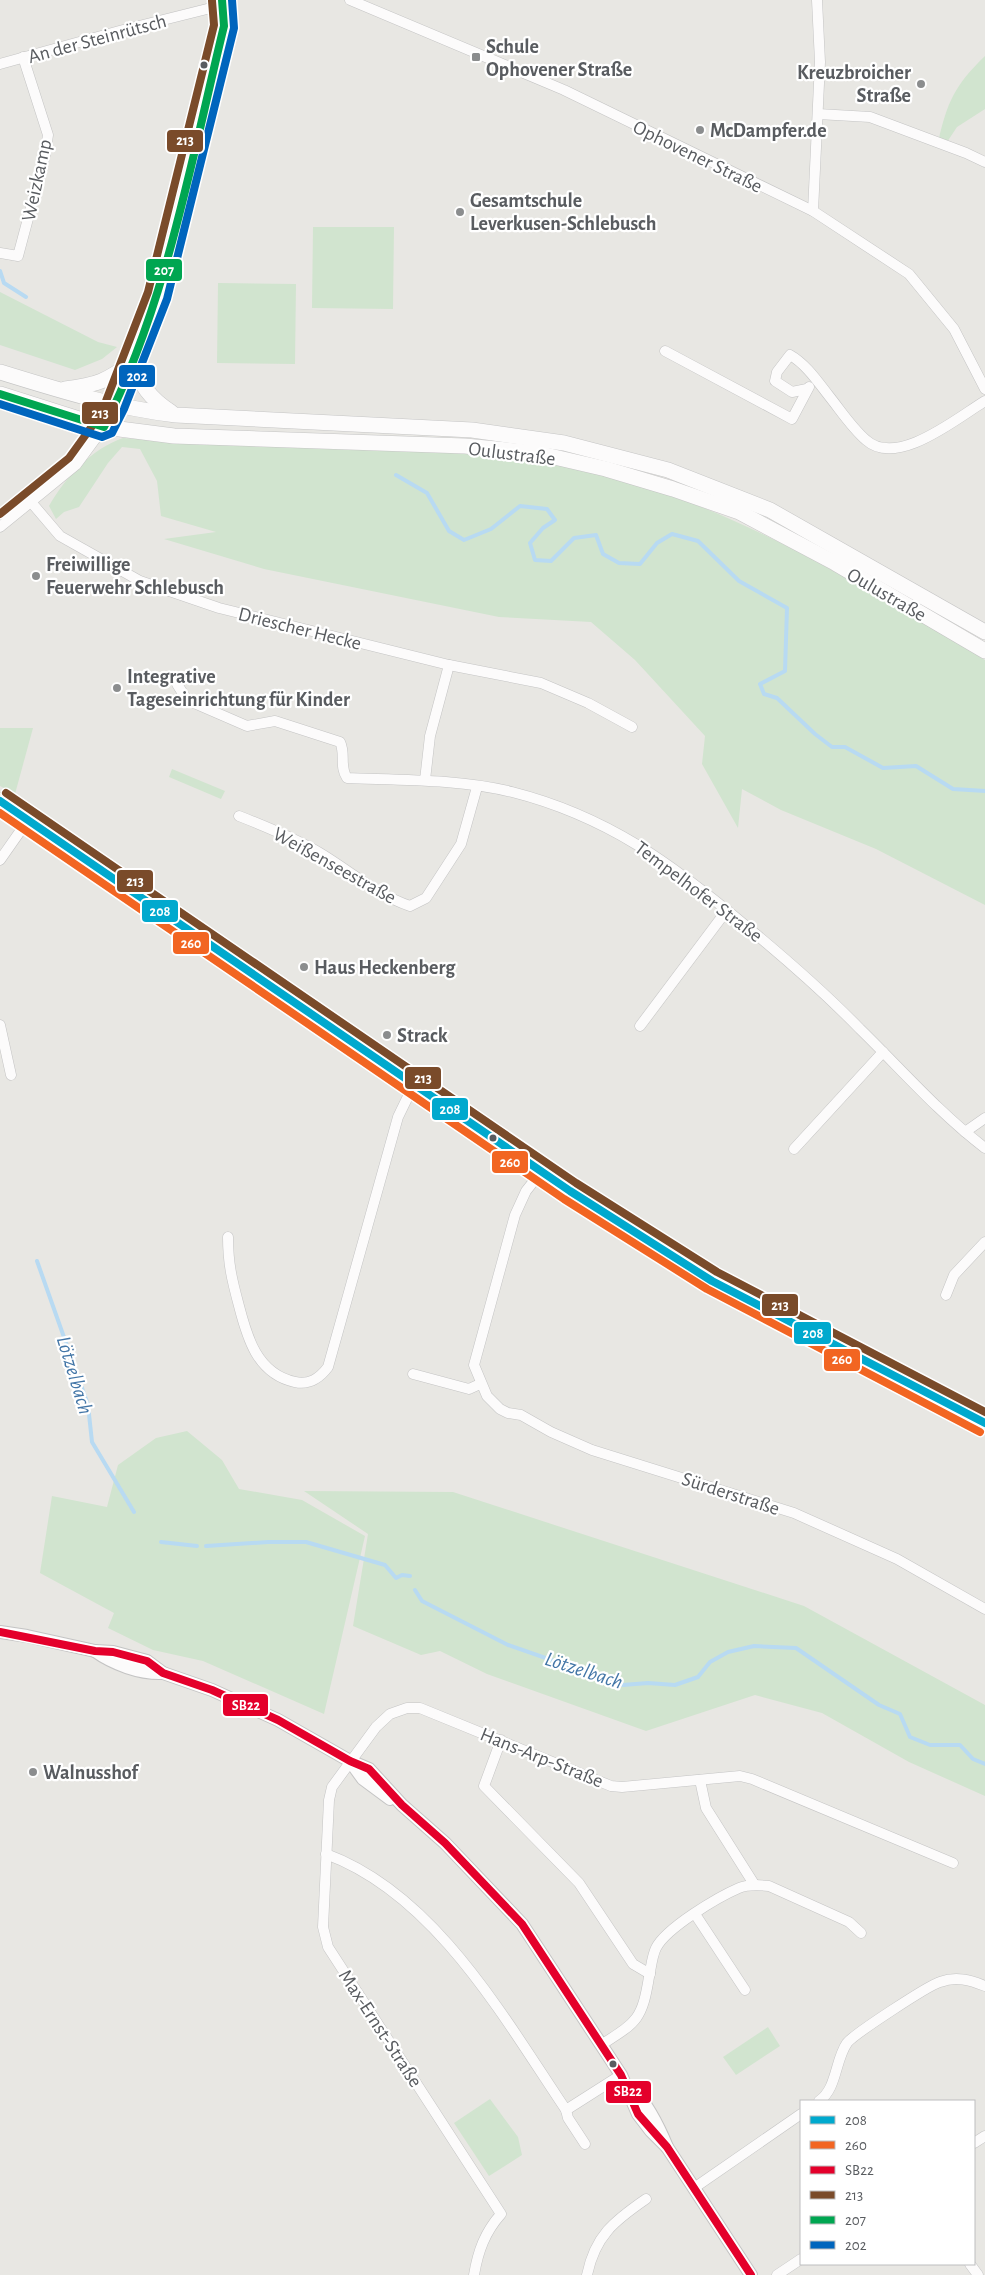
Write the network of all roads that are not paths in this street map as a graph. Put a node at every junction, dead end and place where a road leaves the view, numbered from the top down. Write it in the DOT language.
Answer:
graph roads {
  1 [pos="350,0"];
  2 [pos="817,0"];
  3 [pos="223,2"];
  4 [pos="24,57"];
  5 [pos="0,64"];
  6 [pos="818,114"];
  7 [pos="985,162"];
  8 [pos="813,211"];
  9 [pos="0,253"];
  10 [pos="665,351"];
  11 [pos="132,362"];
  12 [pos="0,372"];
  13 [pos="816,380"];
  14 [pos="806,389"];
  15 [pos="985,389"];
  16 [pos="56,390"];
  17 [pos="0,394"];
  18 [pos="985,401"];
  19 [pos="116,405"];
  20 [pos="176,415"];
  21 [pos="104,427"];
  22 [pos="31,502"];
  23 [pos="0,527"];
  24 [pos="985,632"];
  25 [pos="985,651"];
  26 [pos="449,665"];
  27 [pos="177,684"];
  28 [pos="632,727"];
  29 [pos="425,780"];
  30 [pos="477,787"];
  31 [pos="0,801"];
  32 [pos="239,816"];
  33 [pos="28,820"];
  34 [pos="0,860"];
  35 [pos="727,910"];
  36 [pos="0,1025"];
  37 [pos="640,1026"];
  38 [pos="883,1052"];
  39 [pos="12,1074"];
  40 [pos="414,1084"];
  41 [pos="985,1118"];
  42 [pos="964,1132"];
  43 [pos="985,1148"];
  44 [pos="794,1149"];
  45 [pos="541,1172"];
  46 [pos="228,1237"];
  47 [pos="985,1242"];
  48 [pos="946,1296"];
  49 [pos="413,1374"];
  50 [pos="480,1384"];
  51 [pos="985,1423"];
  52 [pos="985,1609"];
  53 [pos="0,1632"];
  54 [pos="501,1740"];
  55 [pos="350,1762"];
  56 [pos="700,1780"];
  57 [pos="326,1854"];
  58 [pos="953,1863"];
  59 [pos="754,1884"];
  60 [pos="695,1914"];
  61 [pos="861,1933"];
  62 [pos="650,1974"];
  63 [pos="985,1986"];
  64 [pos="745,1990"];
  65 [pos="602,2045"];
  66 [pos="621,2075"];
  67 [pos="820,2100"];
  68 [pos="566,2110"];
  69 [pos="800,2115"];
  70 [pos="585,2144"];
  71 [pos="694,2188"];
  72 [pos="646,2199"];
  73 [pos="800,2260"];
  74 [pos="474,2275"];
  75 [pos="587,2275"];
  76 [pos="750,2275"];
  77 [pos="776,2275"];
  1 -- 8 [label="street, Ophovener Straße"];
  2 -- 6 [label="street"];
  3 -- 4 [label="street, An der Steinrütsch"];
  3 -- 11 [label="street"];
  4 -- 5 [label="street, An der Steinrütsch"];
  4 -- 9 [label="street, Weizkamp"];
  6 -- 7 [label="street"];
  6 -- 8 [label="street"];
  8 -- 15 [label="street, Ophovener Straße"];
  10 -- 14 [label="street"];
  11 -- 16 [label="main road"];
  11 -- 19 [label="street"];
  11 -- 20 [label="main road"];
  12 -- 16 [label="main road, Oulustraße"];
  13 -- 14 [label="street"];
  13 -- 14 [label="street"];
  13 -- 18 [label="street"];
  16 -- 19 [label="main road, Oulustraße"];
  17 -- 21 [label="main road, Oulustraße"];
  19 -- 20 [label="main road, Oulustraße"];
  19 -- 21 [label="street"];
  20 -- 24 [label="main road, Oulustraße"];
  21 -- 22 [label="street"];
  21 -- 25 [label="main road, Oulustraße"];
  22 -- 23 [label="street"];
  22 -- 26 [label="street, Driescher Hecke"];
  26 -- 28 [label="street, Driescher Hecke"];
  26 -- 29 [label="street"];
  27 -- 29 [label="street, Tempelhofer Straße"];
  29 -- 30 [label="street, Tempelhofer Straße"];
  30 -- 32 [label="street, Weißenseestraße"];
  30 -- 35 [label="street, Tempelhofer Straße"];
  31 -- 33 [label="main road"];
  33 -- 34 [label="street"];
  33 -- 40 [label="main road"];
  35 -- 37 [label="street"];
  35 -- 38 [label="street, Tempelhofer Straße"];
  36 -- 39 [label="street"];
  38 -- 42 [label="street, Tempelhofer Straße"];
  38 -- 44 [label="street"];
  40 -- 45 [label="main road"];
  40 -- 46 [label="street"];
  41 -- 42 [label="street"];
  42 -- 43 [label="street, Tempelhofer Straße"];
  45 -- 50 [label="street, Sürderstraße"];
  45 -- 51 [label="main road"];
  47 -- 48 [label="street"];
  49 -- 50 [label="street"];
  50 -- 52 [label="street, Sürderstraße"];
  53 -- 55 [label="street"];
  54 -- 55 [label="street, Hans-Arp-Straße"];
  54 -- 56 [label="street, Hans-Arp-Straße"];
  54 -- 62 [label="street"];
  55 -- 57 [label="street, Max-Ernst-Straße"];
  55 -- 65 [label="street"];
  56 -- 58 [label="street, Hans-Arp-Straße"];
  56 -- 59 [label="street"];
  57 -- 68 [label="street"];
  57 -- 74 [label="street, Max-Ernst-Straße"];
  59 -- 60 [label="street"];
  59 -- 61 [label="street"];
  60 -- 62 [label="street"];
  60 -- 64 [label="street"];
  62 -- 65 [label="street"];
  63 -- 67 [label="street"];
  65 -- 66 [label="street"];
  66 -- 68 [label="street"];
  66 -- 71 [label="street"];
  68 -- 70 [label="street"];
  69 -- 71 [label="street"];
  71 -- 76 [label="street"];
  72 -- 75 [label="street"];
  73 -- 77 [label="street"];
}
